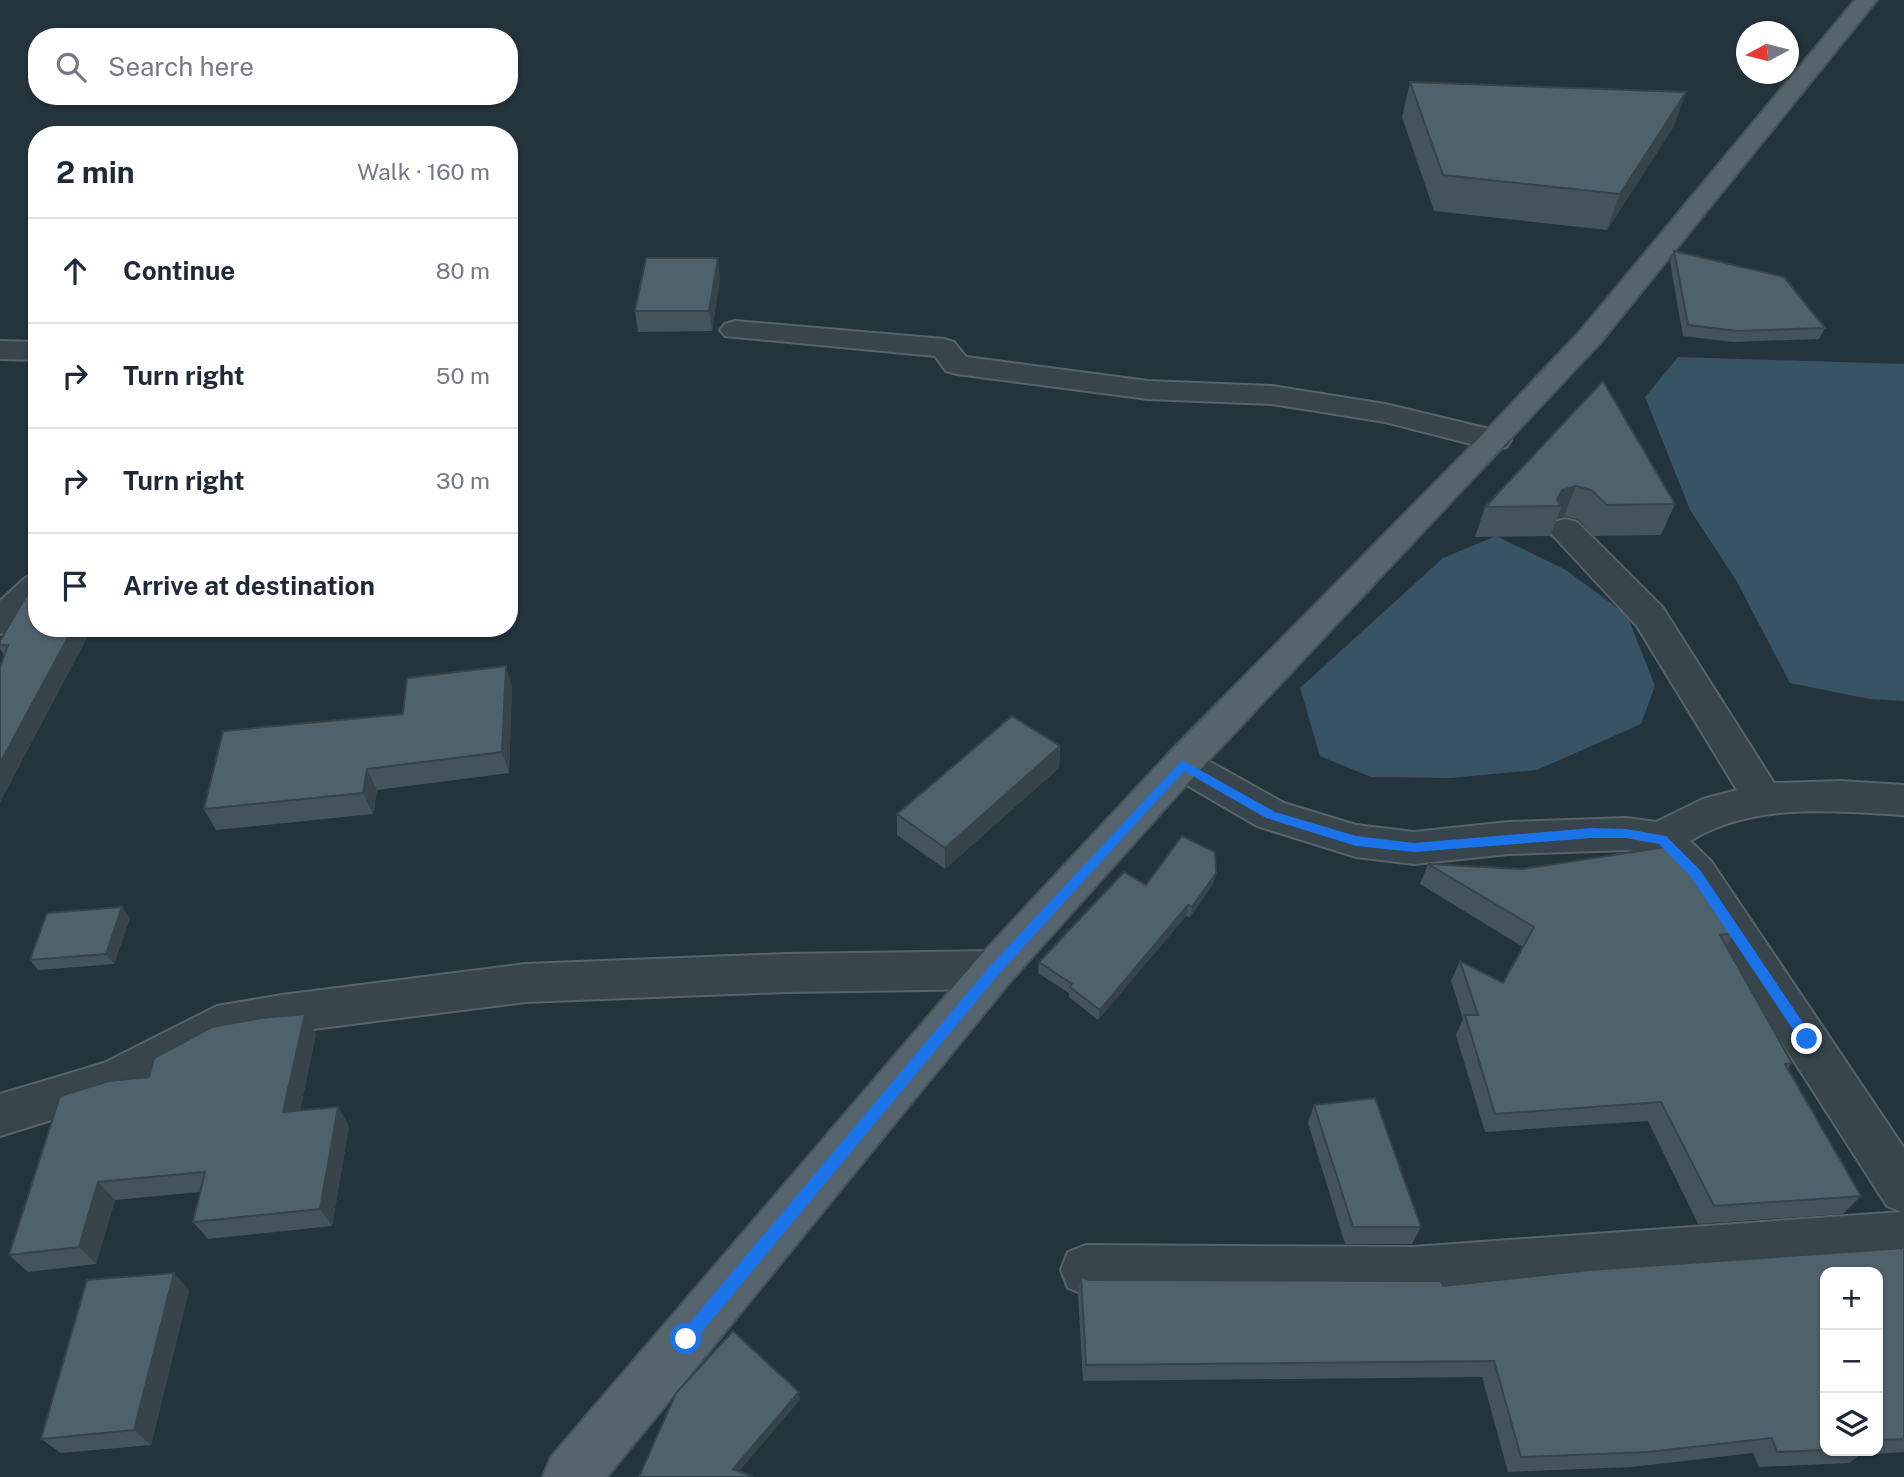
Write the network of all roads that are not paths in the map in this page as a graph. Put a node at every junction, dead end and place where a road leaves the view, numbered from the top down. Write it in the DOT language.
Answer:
graph roads {
  1 [pos="1866,0"];
  2 [pos="735,330"];
  3 [pos="0,350"];
  4 [pos="28,351"];
  5 [pos="1495,440"];
  6 [pos="1566,530"];
  7 [pos="28,595"];
  8 [pos="0,622"];
  9 [pos="1182,764"];
  10 [pos="1763,799"];
  11 [pos="1904,800"];
  12 [pos="1662,839"];
  13 [pos="994,970"];
  14 [pos="0,1115"];
  15 [pos="1904,1190"];
  16 [pos="1904,1236"];
  17 [pos="1086,1270"];
  18 [pos="571,1477"];
  1 -- 5 [label="main road"];
  2 -- 5 [label="street"];
  3 -- 4 [label="street"];
  5 -- 9 [label="main road"];
  6 -- 10 [label="street"];
  7 -- 8 [label="street"];
  9 -- 12 [label="street"];
  9 -- 13 [label="main road"];
  10 -- 11 [label="street"];
  10 -- 12 [label="street"];
  12 -- 15 [label="street"];
  13 -- 14 [label="street"];
  13 -- 18 [label="main road"];
  16 -- 17 [label="street"];
}
